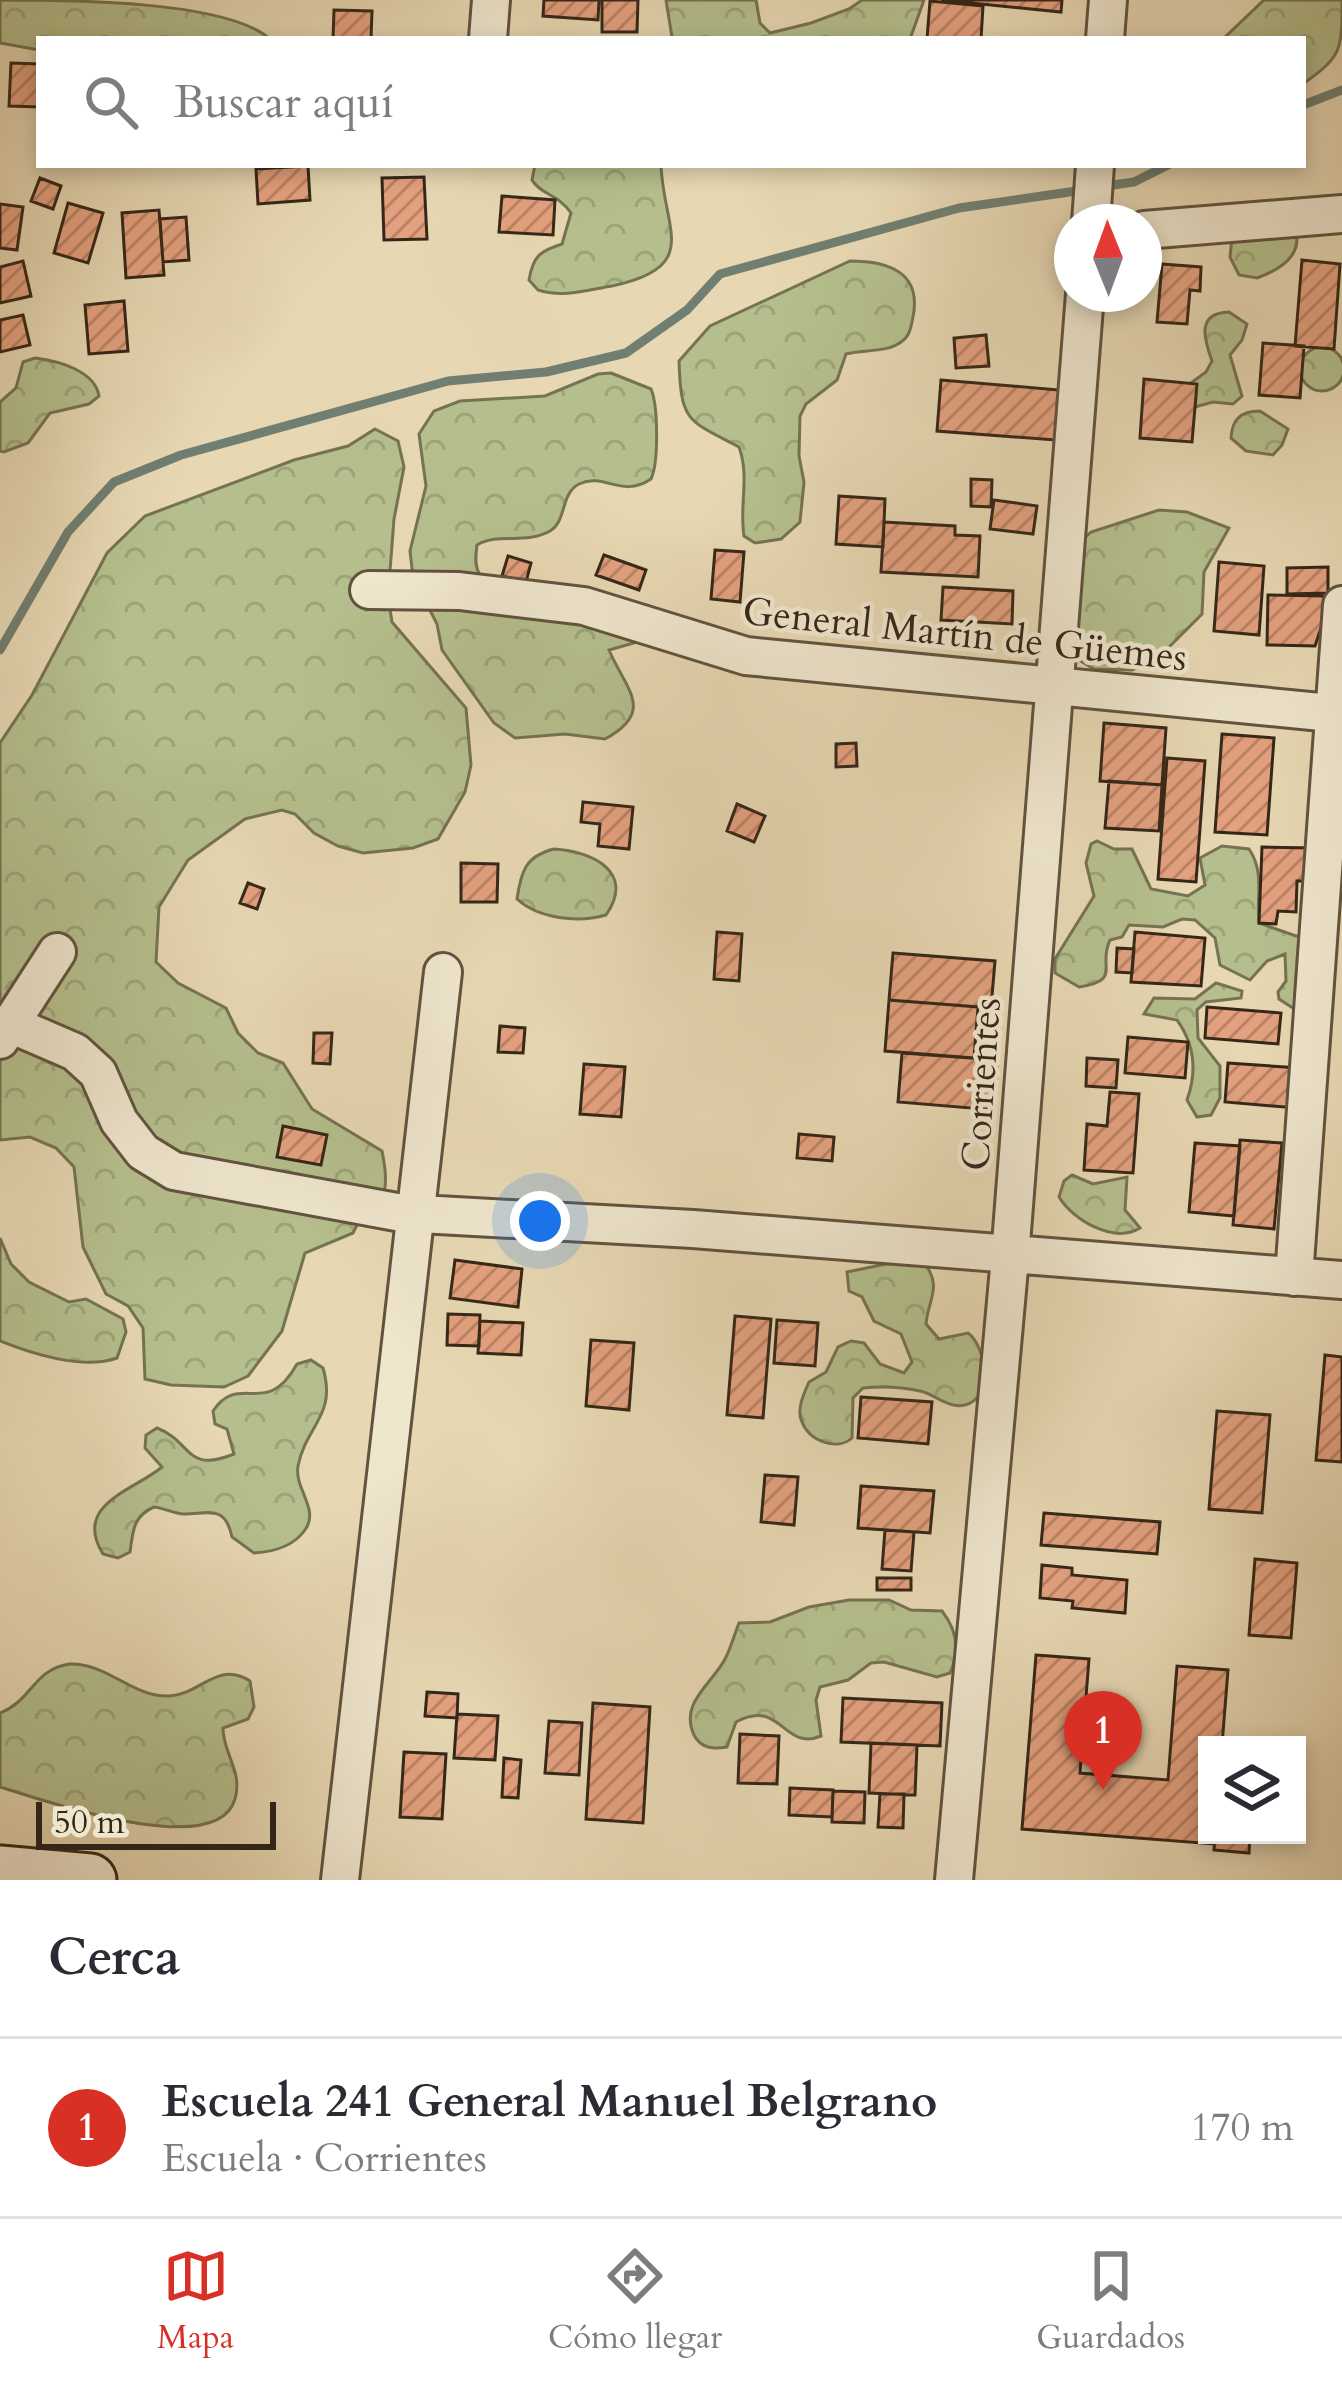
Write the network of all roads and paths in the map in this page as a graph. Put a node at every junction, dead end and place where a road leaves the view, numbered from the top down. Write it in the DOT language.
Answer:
graph roads {
  1 [pos="491,0"];
  2 [pos="1108,0"];
  3 [pos="488,36"];
  4 [pos="1105,36"];
  5 [pos="1095,168"];
  6 [pos="1092,204"];
  7 [pos="1342,214"];
  8 [pos="1162,229"];
  9 [pos="1083,312"];
  10 [pos="369,590"];
  11 [pos="1342,605"];
  12 [pos="1051,688"];
  13 [pos="1338,713"];
  14 [pos="57,952"];
  15 [pos="443,972"];
  16 [pos="5,1032"];
  17 [pos="414,1214"];
  18 [pos="1010,1257"];
  19 [pos="1294,1276"];
  20 [pos="1342,1280"];
  21 [pos="0,1872"];
  22 [pos="90,1880"];
  23 [pos="340,1880"];
  24 [pos="954,1880"];
  1 -- 3 [label="street"];
  2 -- 4 [label="street"];
  5 -- 6 [label="street"];
  7 -- 8 [label="street"];
  9 -- 12 [label="street, Corrientes"];
  10 -- 12 [label="street, General Martín de Güemes"];
  11 -- 13 [label="street"];
  12 -- 13 [label="street, General Martín de Güemes"];
  12 -- 18 [label="street, Corrientes"];
  13 -- 19 [label="street"];
  14 -- 16 [label="street"];
  15 -- 17 [label="street"];
  16 -- 17 [label="street"];
  17 -- 18 [label="street"];
  17 -- 23 [label="street"];
  18 -- 19 [label="street"];
  18 -- 24 [label="street, Corrientes"];
  19 -- 20 [label="street"];
  21 -- 22 [label="street"];
}
